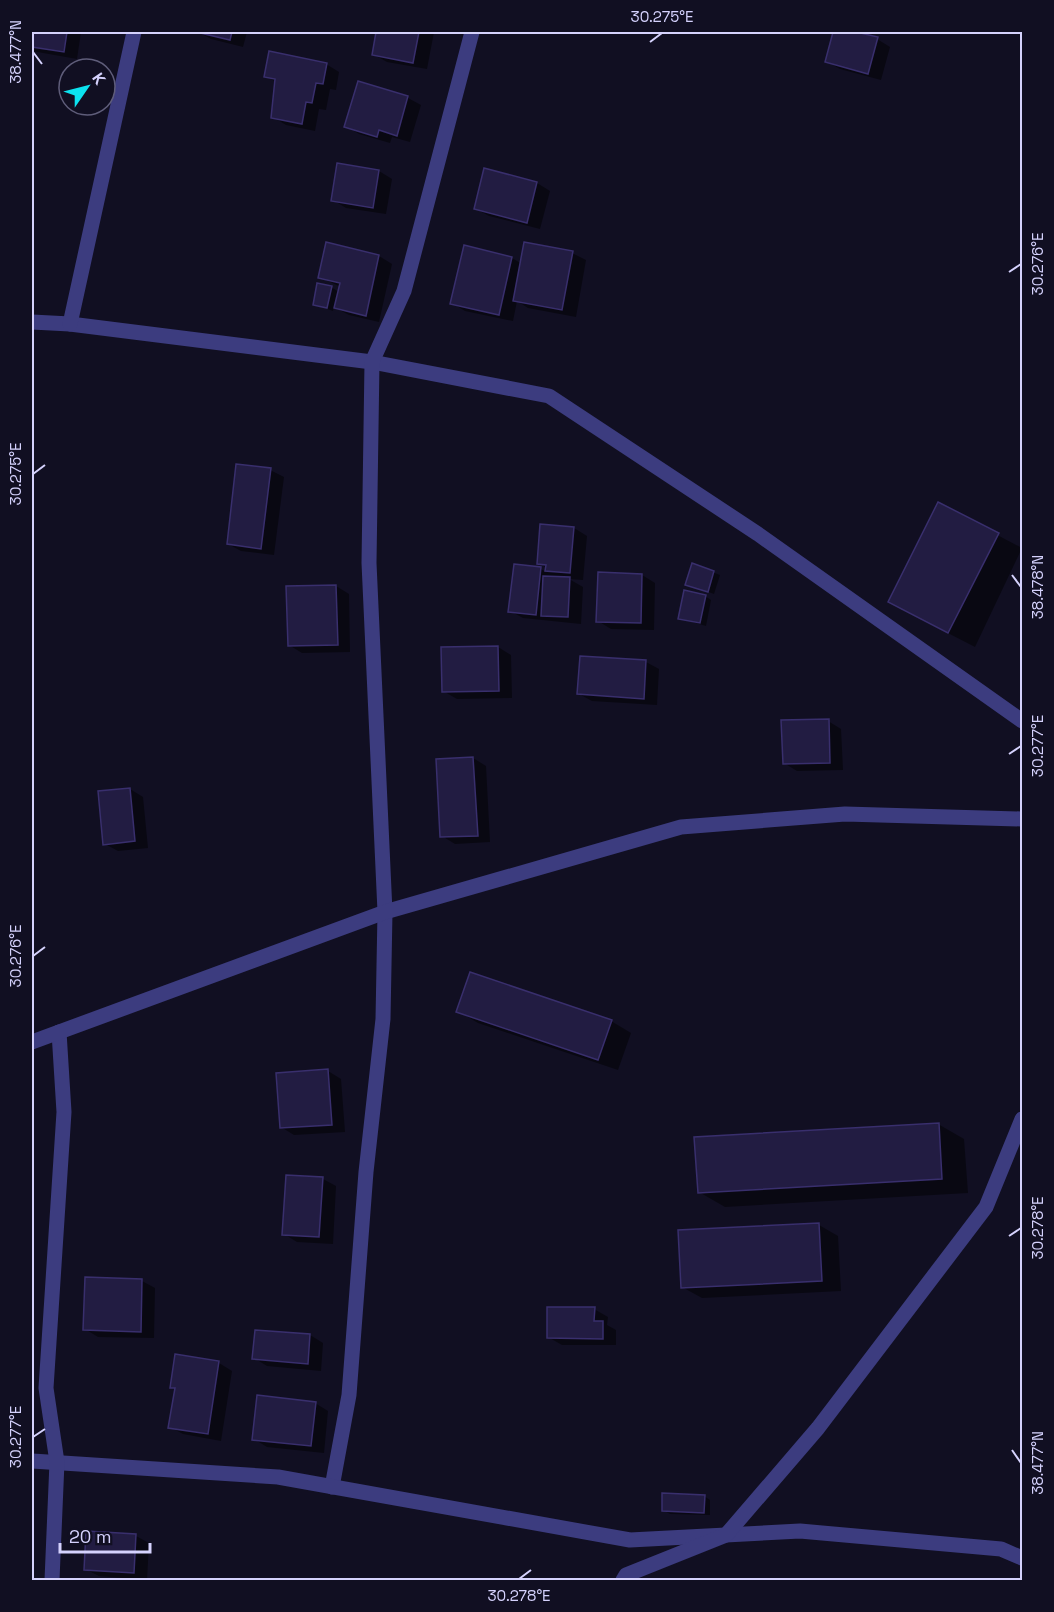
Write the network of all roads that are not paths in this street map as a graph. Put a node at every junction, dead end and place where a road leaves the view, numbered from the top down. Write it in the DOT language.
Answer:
graph roads {
  1 [pos="134,32"];
  2 [pos="472,32"];
  3 [pos="32,322"];
  4 [pos="70,324"];
  5 [pos="372,362"];
  6 [pos="1023,721"];
  7 [pos="1023,819"];
  8 [pos="385,912"];
  9 [pos="59,1032"];
  10 [pos="32,1042"];
  11 [pos="1023,1119"];
  12 [pos="32,1461"];
  13 [pos="57,1462"];
  14 [pos="332,1487"];
  15 [pos="726,1535"];
  16 [pos="1023,1558"];
  17 [pos="52,1581"];
  18 [pos="624,1581"];
  1 -- 4 [label="street"];
  2 -- 5 [label="street"];
  3 -- 4 [label="street"];
  4 -- 5 [label="street"];
  5 -- 6 [label="street"];
  5 -- 8 [label="street"];
  7 -- 8 [label="street"];
  8 -- 9 [label="street"];
  8 -- 14 [label="street"];
  9 -- 10 [label="street"];
  9 -- 13 [label="street"];
  11 -- 15 [label="street"];
  12 -- 13 [label="street"];
  13 -- 14 [label="street"];
  13 -- 17 [label="street"];
  14 -- 15 [label="street"];
  15 -- 16 [label="street"];
  15 -- 18 [label="street"];
}
